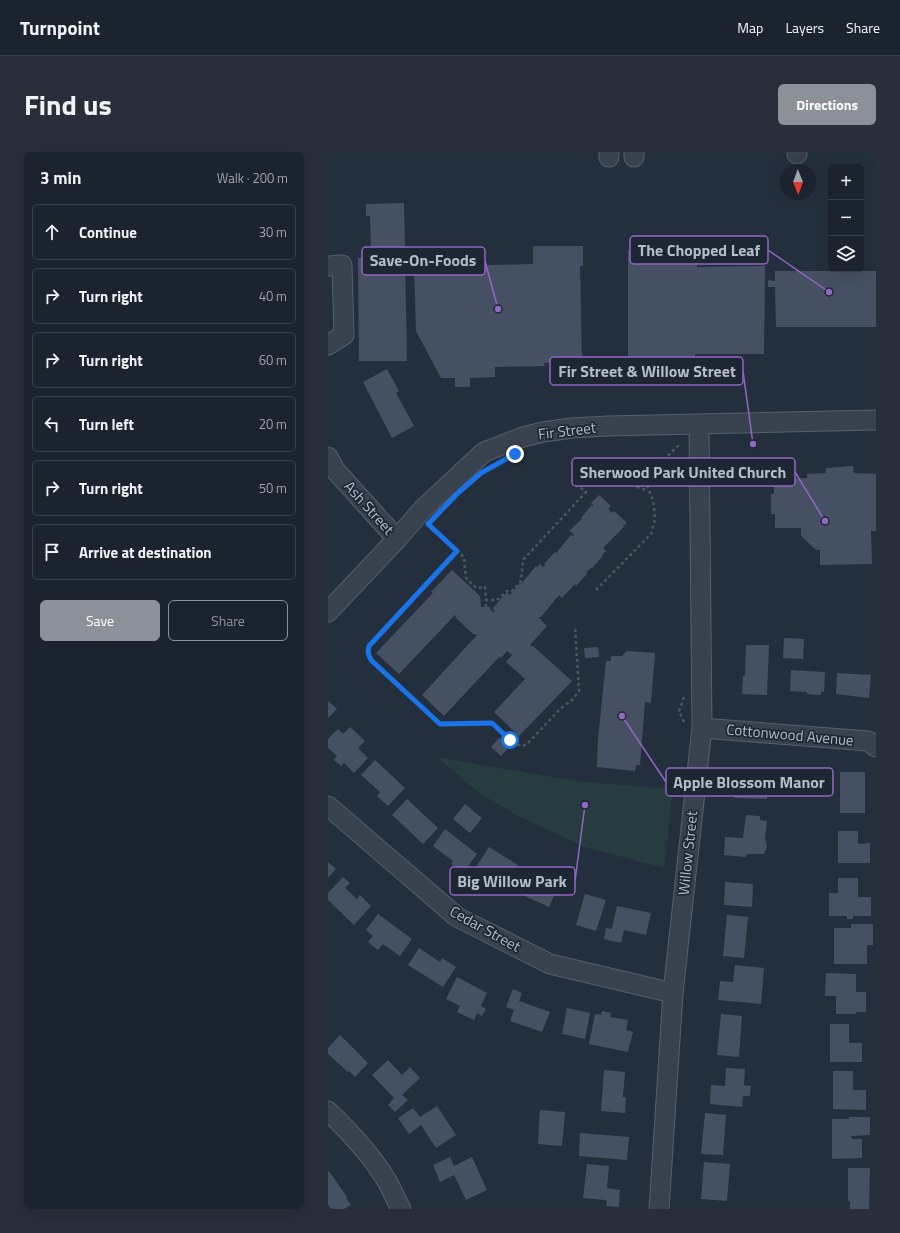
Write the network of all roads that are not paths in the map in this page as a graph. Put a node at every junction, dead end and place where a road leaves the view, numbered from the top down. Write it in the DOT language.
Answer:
graph roads {
  1 [pos="328,266"];
  2 [pos="328,345"];
  3 [pos="876,420"];
  4 [pos="699,424"];
  5 [pos="328,457"];
  6 [pos="397,539"];
  7 [pos="328,612"];
  8 [pos="693,727"];
  9 [pos="876,747"];
  10 [pos="328,806"];
  11 [pos="673,993"];
  12 [pos="328,1111"];
  13 [pos="401,1209"];
  14 [pos="659,1209"];
  1 -- 2 [label="street"];
  3 -- 4 [label="street, Fir Street"];
  4 -- 6 [label="street, Fir Street"];
  4 -- 8 [label="street, Willow Street"];
  5 -- 6 [label="street, Ash Street"];
  6 -- 7 [label="street, Fir Street"];
  8 -- 9 [label="street, Cottonwood Avenue"];
  8 -- 11 [label="street, Willow Street"];
  10 -- 11 [label="street, Cedar Street"];
  11 -- 14 [label="street, Willow Street"];
  12 -- 13 [label="street"];
}
